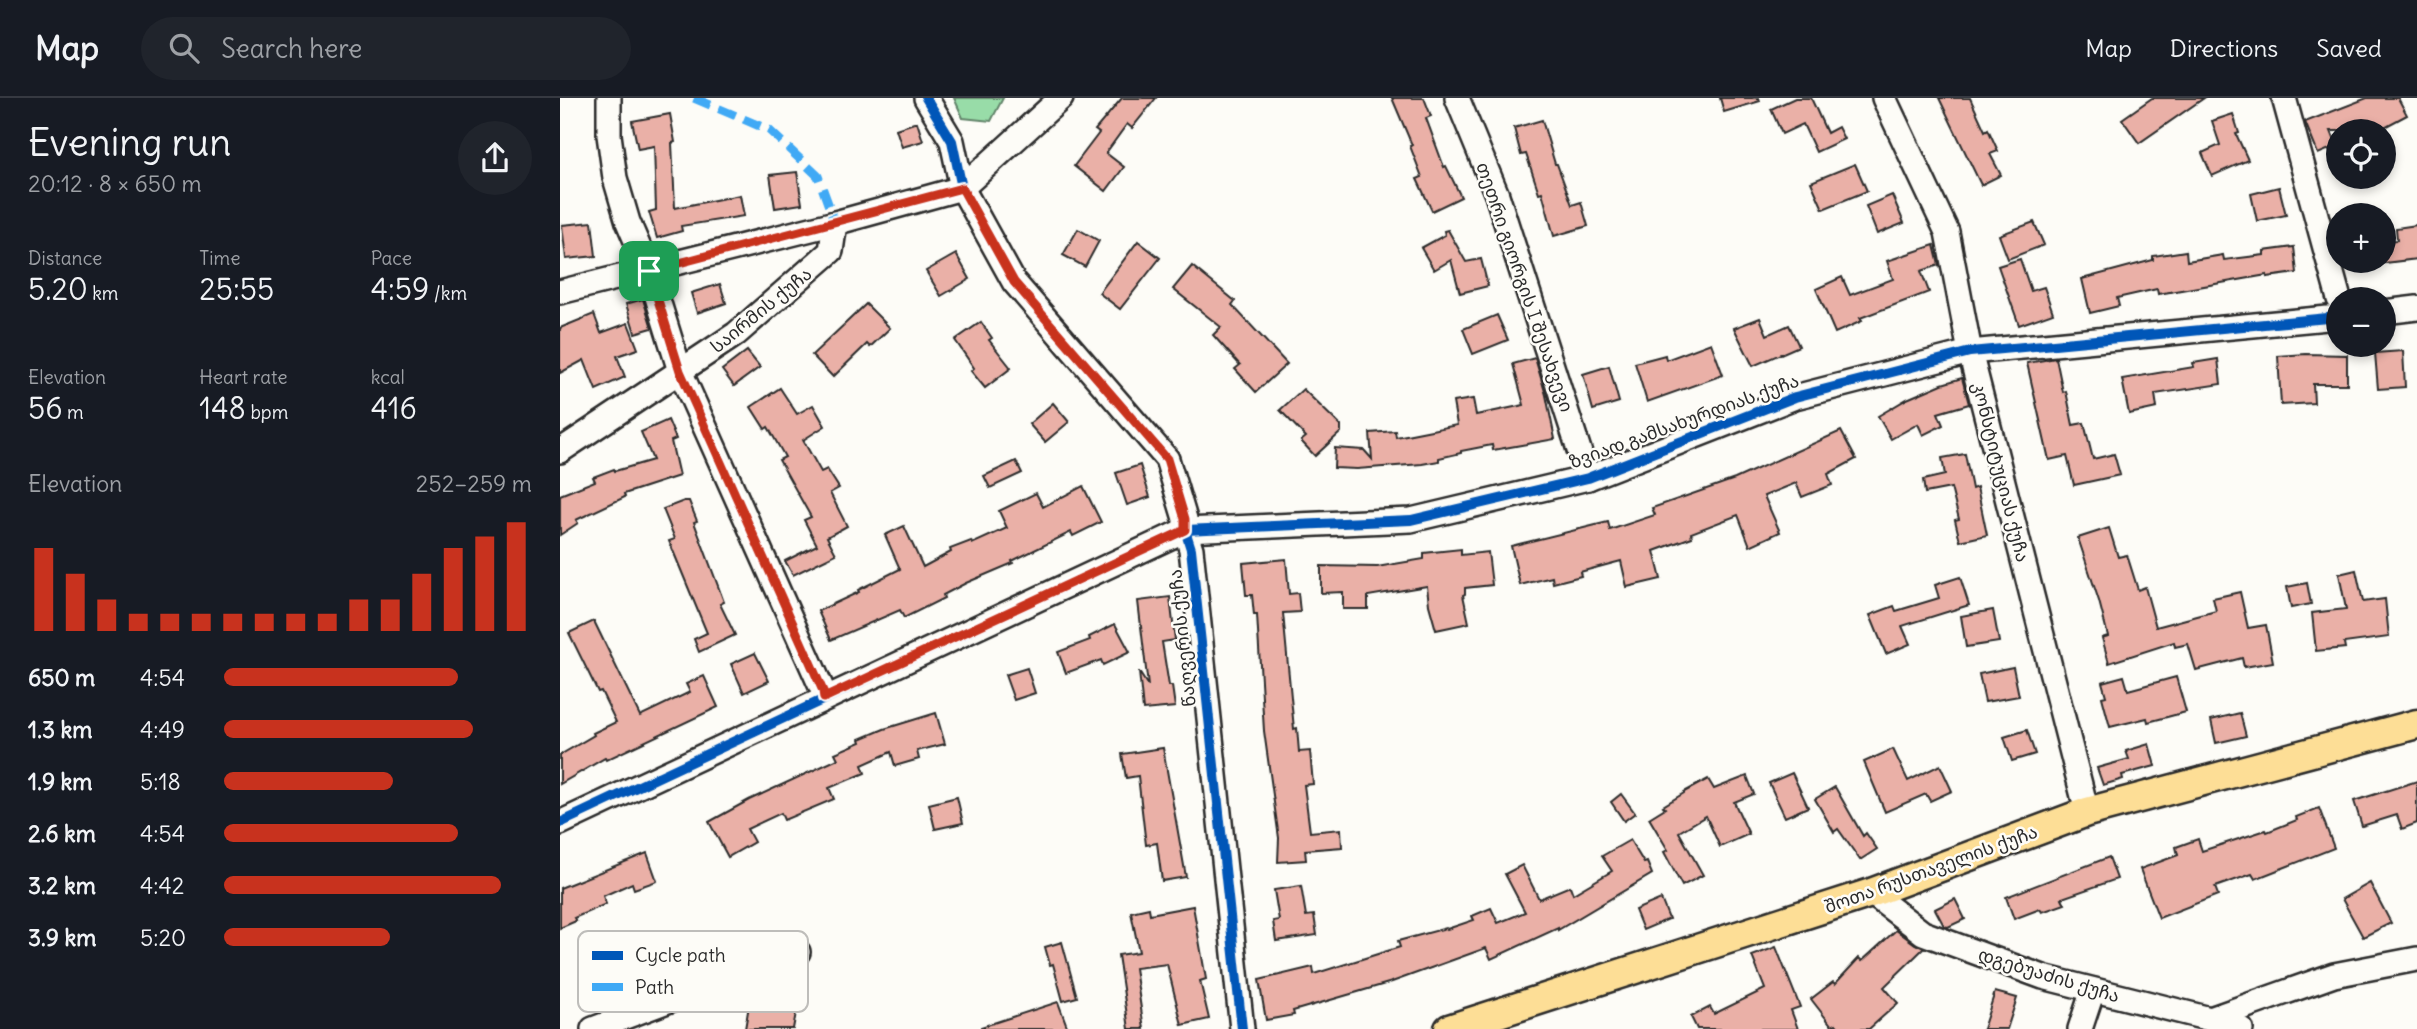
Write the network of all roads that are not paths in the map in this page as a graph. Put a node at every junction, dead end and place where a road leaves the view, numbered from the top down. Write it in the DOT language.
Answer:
graph roads {
  1 [pos="609,98"];
  2 [pos="926,98"];
  3 [pos="1061,98"];
  4 [pos="1457,98"];
  5 [pos="1884,98"];
  6 [pos="2284,98"];
  7 [pos="962,188"];
  8 [pos="835,223"];
  9 [pos="649,271"];
  10 [pos="2336,287"];
  11 [pos="560,292"];
  12 [pos="2417,308"];
  13 [pos="2396,311"];
  14 [pos="2326,318"];
  15 [pos="1970,352"];
  16 [pos="680,371"];
  17 [pos="560,451"];
  18 [pos="1588,478"];
  19 [pos="1185,530"];
  20 [pos="824,698"];
  21 [pos="2417,724"];
  22 [pos="2087,812"];
  23 [pos="560,822"];
  24 [pos="1871,893"];
  25 [pos="2417,958"];
  26 [pos="2093,990"];
  27 [pos="638,1012"];
  28 [pos="2210,1019"];
  29 [pos="593,1029"];
  30 [pos="1242,1029"];
  31 [pos="1449,1029"];
  32 [pos="2080,1029"];
  33 [pos="2241,1029"];
  1 -- 9 [label="street"];
  2 -- 7 [label="street, წაღვერის ქუჩა"];
  3 -- 7 [label="street"];
  4 -- 18 [label="street, თეთრი გიორგის I შესახვევი"];
  5 -- 15 [label="street, კონსტიტუციას ქუჩა"];
  6 -- 10 [label="street"];
  7 -- 8 [label="street"];
  7 -- 19 [label="street, წაღვერის ქუჩა"];
  8 -- 9 [label="street"];
  8 -- 16 [label="street, საირმის ქუჩა"];
  9 -- 11 [label="street"];
  9 -- 16 [label="street"];
  12 -- 13 [label="street"];
  14 -- 15 [label="street, ზვიად გამსახურდიას ქუჩა"];
  15 -- 18 [label="street, ზვიად გამსახურდიას ქუჩა"];
  15 -- 22 [label="street, კონსტიტუციას ქუჩა"];
  16 -- 17 [label="street, საირმის ქუჩა"];
  16 -- 20 [label="street"];
  18 -- 19 [label="street, ზვიად გამსახურდიას ქუჩა"];
  19 -- 20 [label="street, ზვიად გამსახურდიას ქუჩა"];
  19 -- 30 [label="street, წაღვერის ქუჩა"];
  20 -- 23 [label="street, ზვიად გამსახურდიას ქუჩა"];
  21 -- 22 [label="main road, შოთა რუსთაველის ქუჩა"];
  22 -- 24 [label="main road, შოთა რუსთაველის ქუჩა"];
  24 -- 26 [label="street, დგებუაძის ქუჩა"];
  24 -- 31 [label="main road, შოთა რუსთაველის ქუჩა"];
  25 -- 28 [label="street"];
  26 -- 28 [label="street, დგებუაძის ქუჩა"];
  26 -- 32 [label="street"];
  27 -- 29 [label="street"];
  28 -- 33 [label="street, დგებუაძის ქუჩა"];
}
